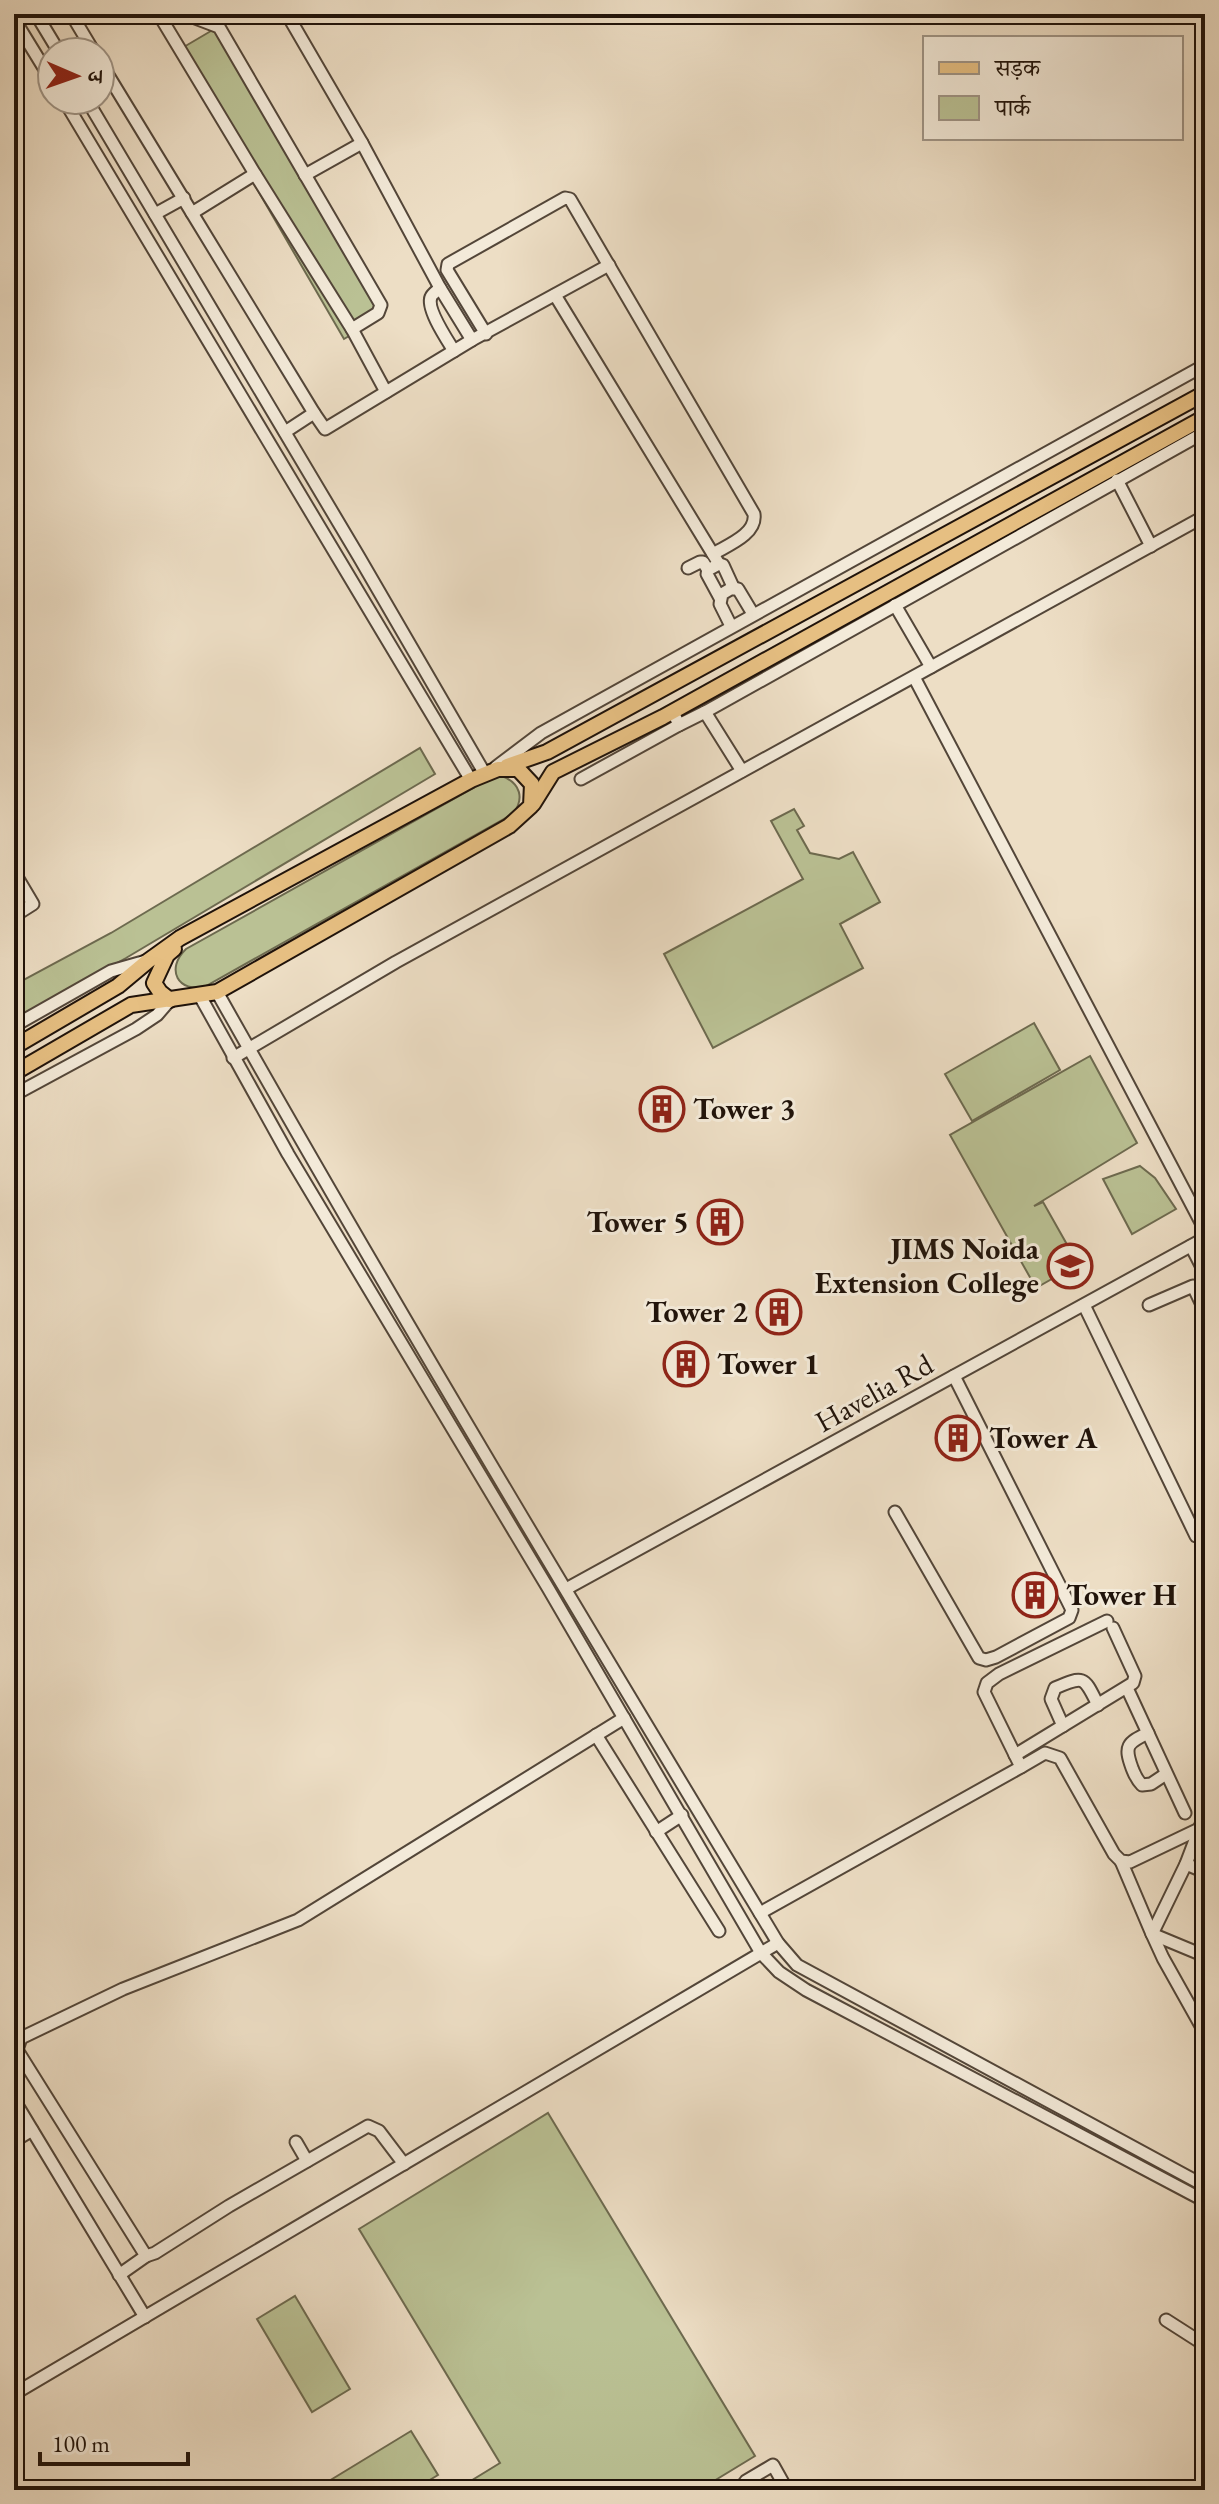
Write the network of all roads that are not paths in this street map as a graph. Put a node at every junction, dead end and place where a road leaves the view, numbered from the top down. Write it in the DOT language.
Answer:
graph roads {
  1 [pos="36,14"];
  2 [pos="76,14"];
  3 [pos="287,14"];
  4 [pos="160,16"];
  5 [pos="14,19"];
  6 [pos="49,36"];
  7 [pos="84,36"];
  8 [pos="36,55"];
  9 [pos="116,88"];
  10 [pos="74,116"];
  11 [pos="97,116"];
  12 [pos="362,143"];
  13 [pos="255,174"];
  14 [pos="305,175"];
  15 [pos="184,198"];
  16 [pos="192,213"];
  17 [pos="155,214"];
  18 [pos="609,265"];
  19 [pos="440,288"];
  20 [pos="555,295"];
  21 [pos="352,329"];
  22 [pos="486,334"];
  23 [pos="472,340"];
  24 [pos="454,351"];
  25 [pos="1205,365"];
  26 [pos="386,392"];
  27 [pos="1205,393"];
  28 [pos="314,413"];
  29 [pos="1205,417"];
  30 [pos="285,432"];
  31 [pos="1205,432"];
  32 [pos="1117,480"];
  33 [pos="1205,516"];
  34 [pos="1151,546"];
  35 [pos="714,563"];
  36 [pos="688,568"];
  37 [pos="734,589"];
  38 [pos="720,598"];
  39 [pos="895,605"];
  40 [pos="753,614"];
  41 [pos="731,626"];
  42 [pos="931,667"];
  43 [pos="651,670"];
  44 [pos="914,677"];
  45 [pos="661,691"];
  46 [pos="705,712"];
  47 [pos="676,718"];
  48 [pos="742,771"];
  49 [pos="486,773"];
  50 [pos="581,779"];
  51 [pos="531,806"];
  52 [pos="14,872"];
  53 [pos="14,916"];
  54 [pos="196,930"];
  55 [pos="148,961"];
  56 [pos="217,992"];
  57 [pos="200,996"];
  58 [pos="170,1000"];
  59 [pos="14,1026"];
  60 [pos="14,1047"];
  61 [pos="248,1049"];
  62 [pos="233,1058"];
  63 [pos="14,1073"];
  64 [pos="14,1095"];
  65 [pos="1205,1230"];
  66 [pos="1205,1238"];
  67 [pos="1191,1246"];
  68 [pos="1205,1273"];
  69 [pos="1084,1305"];
  70 [pos="1149,1305"];
  71 [pos="1205,1311"];
  72 [pos="954,1376"];
  73 [pos="895,1512"];
  74 [pos="1205,1531"];
  75 [pos="541,1550"];
  76 [pos="529,1557"];
  77 [pos="566,1589"];
  78 [pos="1127,1688"];
  79 [pos="1098,1705"];
  80 [pos="624,1718"];
  81 [pos="1063,1726"];
  82 [pos="1148,1733"];
  83 [pos="596,1735"];
  84 [pos="1015,1755"];
  85 [pos="1021,1767"];
  86 [pos="1166,1774"];
  87 [pos="1185,1813"];
  88 [pos="1205,1814"];
  89 [pos="682,1815"];
  90 [pos="1199,1829"];
  91 [pos="656,1832"];
  92 [pos="1121,1861"];
  93 [pos="1186,1864"];
  94 [pos="1205,1872"];
  95 [pos="760,1913"];
  96 [pos="719,1931"];
  97 [pos="1152,1934"];
  98 [pos="778,1943"];
  99 [pos="761,1953"];
  100 [pos="1205,1956"];
  101 [pos="1205,2033"];
  102 [pos="14,2100"];
  103 [pos="32,2130"];
  104 [pos="14,2141"];
  105 [pos="296,2142"];
  106 [pos="307,2161"];
  107 [pos="404,2164"];
  108 [pos="1205,2186"];
  109 [pos="1205,2201"];
  110 [pos="146,2256"];
  111 [pos="119,2275"];
  112 [pos="145,2317"];
  113 [pos="1166,2320"];
  114 [pos="1205,2345"];
  115 [pos="14,2394"];
  116 [pos="739,2490"];
  117 [pos="787,2490"];
  1 -- 6 [label="street"];
  2 -- 7 [label="street"];
  3 -- 12 [label="street"];
  4 -- 13 [label="street"];
  4 -- 14 [label="street"];
  5 -- 8 [label="street"];
  9 -- 15 [label="street"];
  10 -- 49 [label="street"];
  11 -- 17 [label="street"];
  12 -- 14 [label="street"];
  12 -- 19 [label="street"];
  13 -- 16 [label="street"];
  13 -- 21 [label="street"];
  14 -- 21 [label="street"];
  15 -- 16 [label="street"];
  15 -- 17 [label="street"];
  16 -- 28 [label="street"];
  17 -- 30 [label="street"];
  18 -- 20 [label="street"];
  18 -- 22 [label="street"];
  18 -- 35 [label="street"];
  19 -- 23 [label="street"];
  19 -- 24 [label="street"];
  20 -- 22 [label="street"];
  20 -- 35 [label="street"];
  21 -- 26 [label="street"];
  22 -- 23 [label="street"];
  23 -- 24 [label="street"];
  24 -- 26 [label="street"];
  25 -- 40 [label="street"];
  26 -- 28 [label="street"];
  27 -- 45 [label="main road"];
  28 -- 30 [label="street"];
  29 -- 47 [label="main road"];
  30 -- 49 [label="street"];
  31 -- 32 [label="street"];
  32 -- 34 [label="street"];
  32 -- 39 [label="street"];
  33 -- 34 [label="street"];
  34 -- 42 [label="street"];
  35 -- 36 [label="street"];
  35 -- 37 [label="street"];
  35 -- 38 [label="street"];
  37 -- 38 [label="street"];
  37 -- 40 [label="street"];
  38 -- 41 [label="street"];
  39 -- 42 [label="street"];
  39 -- 46 [label="street"];
  40 -- 41 [label="street"];
  41 -- 43 [label="street"];
  42 -- 44 [label="street"];
  43 -- 45 [label="street"];
  43 -- 49 [label="street"];
  44 -- 48 [label="street"];
  44 -- 65 [label="street"];
  45 -- 49 [label="main road"];
  46 -- 47 [label="street"];
  46 -- 48 [label="street"];
  47 -- 50 [label="street"];
  47 -- 51 [label="main road"];
  48 -- 61 [label="street"];
  49 -- 51 [label="main road"];
  49 -- 54 [label="main road"];
  51 -- 56 [label="main road"];
  52 -- 53 [label="street"];
  54 -- 55 [label="main road"];
  54 -- 58 [label="main road"];
  55 -- 59 [label="street"];
  55 -- 60 [label="main road"];
  56 -- 57 [label="main road"];
  56 -- 61 [label="street"];
  57 -- 58 [label="main road"];
  57 -- 62 [label="street"];
  58 -- 63 [label="main road"];
  58 -- 64 [label="street"];
  61 -- 62 [label="street"];
  61 -- 75 [label="street"];
  62 -- 76 [label="street"];
  66 -- 67 [label="street, Havelia Rd"];
  67 -- 68 [label="street"];
  67 -- 69 [label="street, Havelia Rd"];
  69 -- 72 [label="street, Havelia Rd"];
  69 -- 74 [label="street"];
  70 -- 71 [label="street"];
  72 -- 73 [label="street"];
  72 -- 77 [label="street, Havelia Rd"];
  75 -- 76 [label="street"];
  75 -- 77 [label="street"];
  76 -- 80 [label="street"];
  77 -- 95 [label="street"];
  78 -- 79 [label="street"];
  78 -- 82 [label="street"];
  78 -- 84 [label="street"];
  79 -- 81 [label="street"];
  79 -- 81 [label="street"];
  80 -- 83 [label="street"];
  80 -- 89 [label="street"];
  81 -- 84 [label="street"];
  82 -- 86 [label="street"];
  82 -- 86 [label="street"];
  83 -- 91 [label="street"];
  83 -- 110 [label="street"];
  84 -- 85 [label="street"];
  85 -- 92 [label="street"];
  85 -- 95 [label="street"];
  86 -- 87 [label="street"];
  88 -- 90 [label="street"];
  89 -- 91 [label="street"];
  89 -- 99 [label="street"];
  90 -- 92 [label="street"];
  90 -- 93 [label="street"];
  91 -- 96 [label="street"];
  92 -- 97 [label="street"];
  93 -- 94 [label="street"];
  93 -- 97 [label="street"];
  95 -- 98 [label="street"];
  97 -- 100 [label="street"];
  97 -- 101 [label="street"];
  98 -- 99 [label="street"];
  98 -- 108 [label="street"];
  99 -- 107 [label="street"];
  99 -- 109 [label="street"];
  102 -- 103 [label="street"];
  103 -- 104 [label="street"];
  103 -- 111 [label="street"];
  105 -- 106 [label="street"];
  106 -- 107 [label="street"];
  106 -- 110 [label="street"];
  107 -- 112 [label="street"];
  110 -- 111 [label="street"];
  111 -- 112 [label="street"];
  112 -- 115 [label="street"];
  113 -- 114 [label="street"];
  116 -- 117 [label="street"];
}
